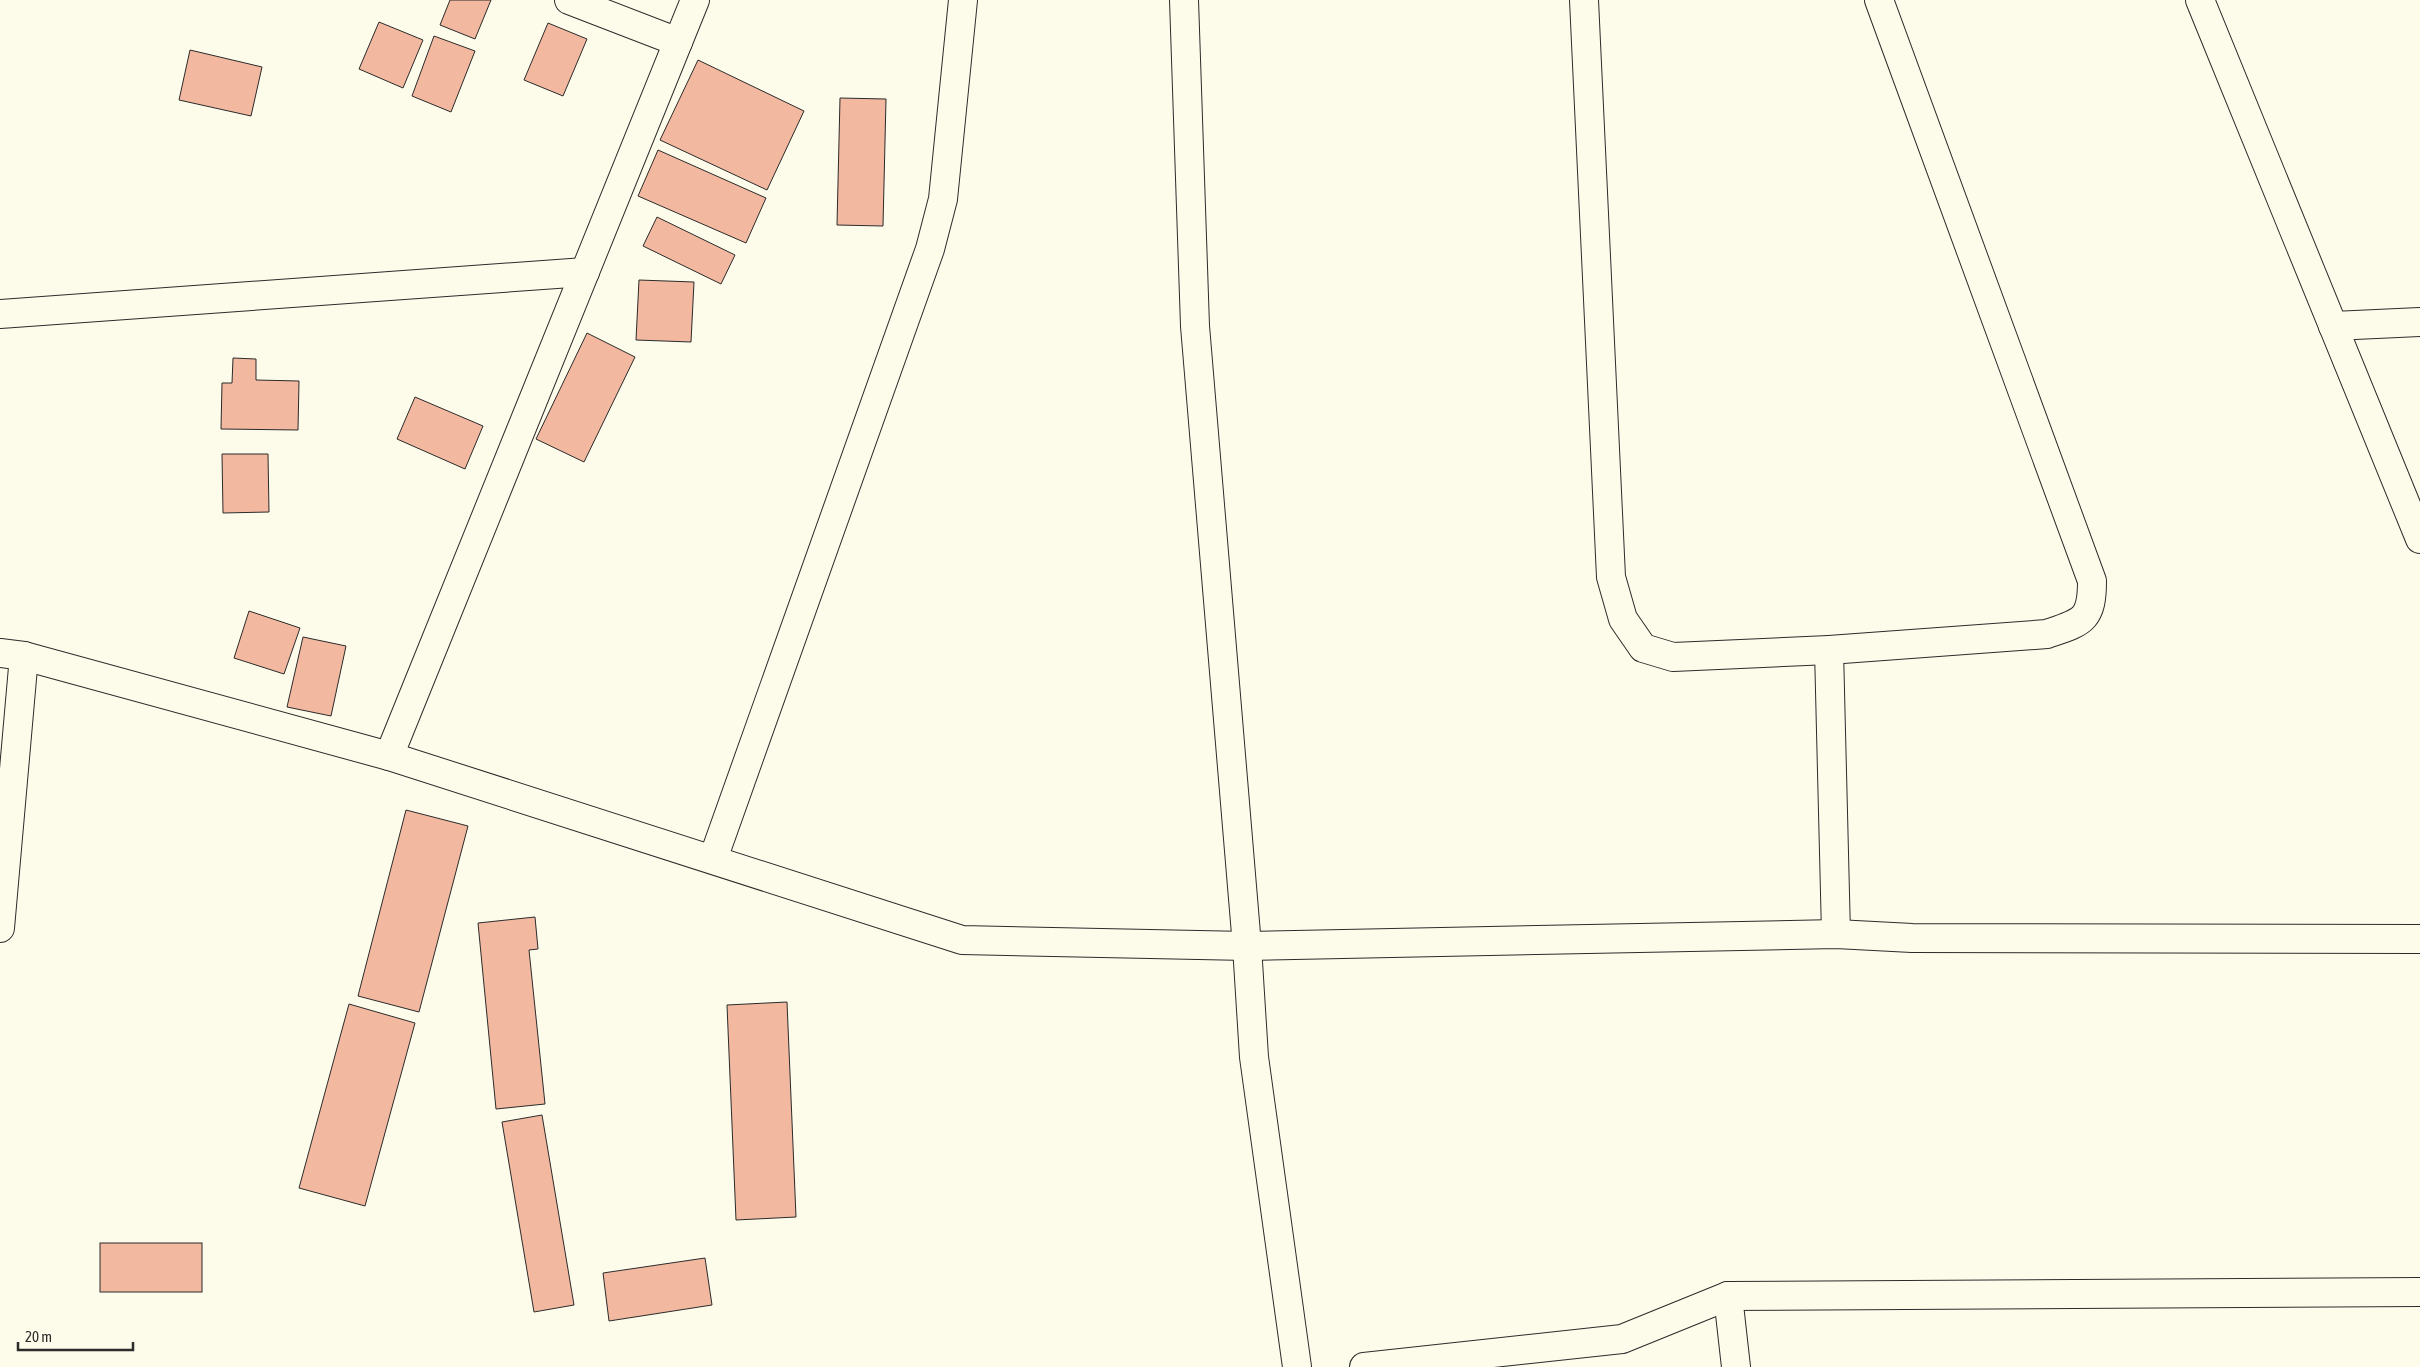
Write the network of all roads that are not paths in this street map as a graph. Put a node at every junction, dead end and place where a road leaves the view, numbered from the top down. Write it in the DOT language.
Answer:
graph roads {
  1 [pos="569,0"];
  2 [pos="695,0"];
  3 [pos="963,0"];
  4 [pos="1184,0"];
  5 [pos="1584,0"];
  6 [pos="1879,0"];
  7 [pos="2200,0"];
  8 [pos="678,42"];
  9 [pos="585,272"];
  10 [pos="0,314"];
  11 [pos="2420,322"];
  12 [pos="2333,326"];
  13 [pos="2420,539"];
  14 [pos="1829,650"];
  15 [pos="12,654"];
  16 [pos="389,756"];
  17 [pos="713,859"];
  18 [pos="0,928"];
  19 [pos="1836,934"];
  20 [pos="2420,939"];
  21 [pos="1247,946"];
  22 [pos="2420,1292"];
  23 [pos="1728,1296"];
  24 [pos="1297,1367"];
  25 [pos="1364,1367"];
  26 [pos="1736,1367"];
  1 -- 8 [label="street"];
  2 -- 8 [label="street"];
  3 -- 17 [label="street"];
  4 -- 21 [label="street"];
  5 -- 14 [label="street"];
  6 -- 14 [label="street"];
  7 -- 12 [label="street"];
  8 -- 9 [label="street"];
  9 -- 10 [label="street"];
  9 -- 16 [label="street"];
  11 -- 12 [label="street"];
  12 -- 13 [label="street"];
  14 -- 19 [label="street"];
  15 -- 16 [label="street"];
  15 -- 18 [label="street"];
  16 -- 17 [label="street"];
  17 -- 21 [label="street"];
  19 -- 20 [label="street"];
  19 -- 21 [label="street"];
  21 -- 24 [label="street"];
  22 -- 23 [label="street"];
  23 -- 25 [label="street"];
  23 -- 26 [label="street"];
}
